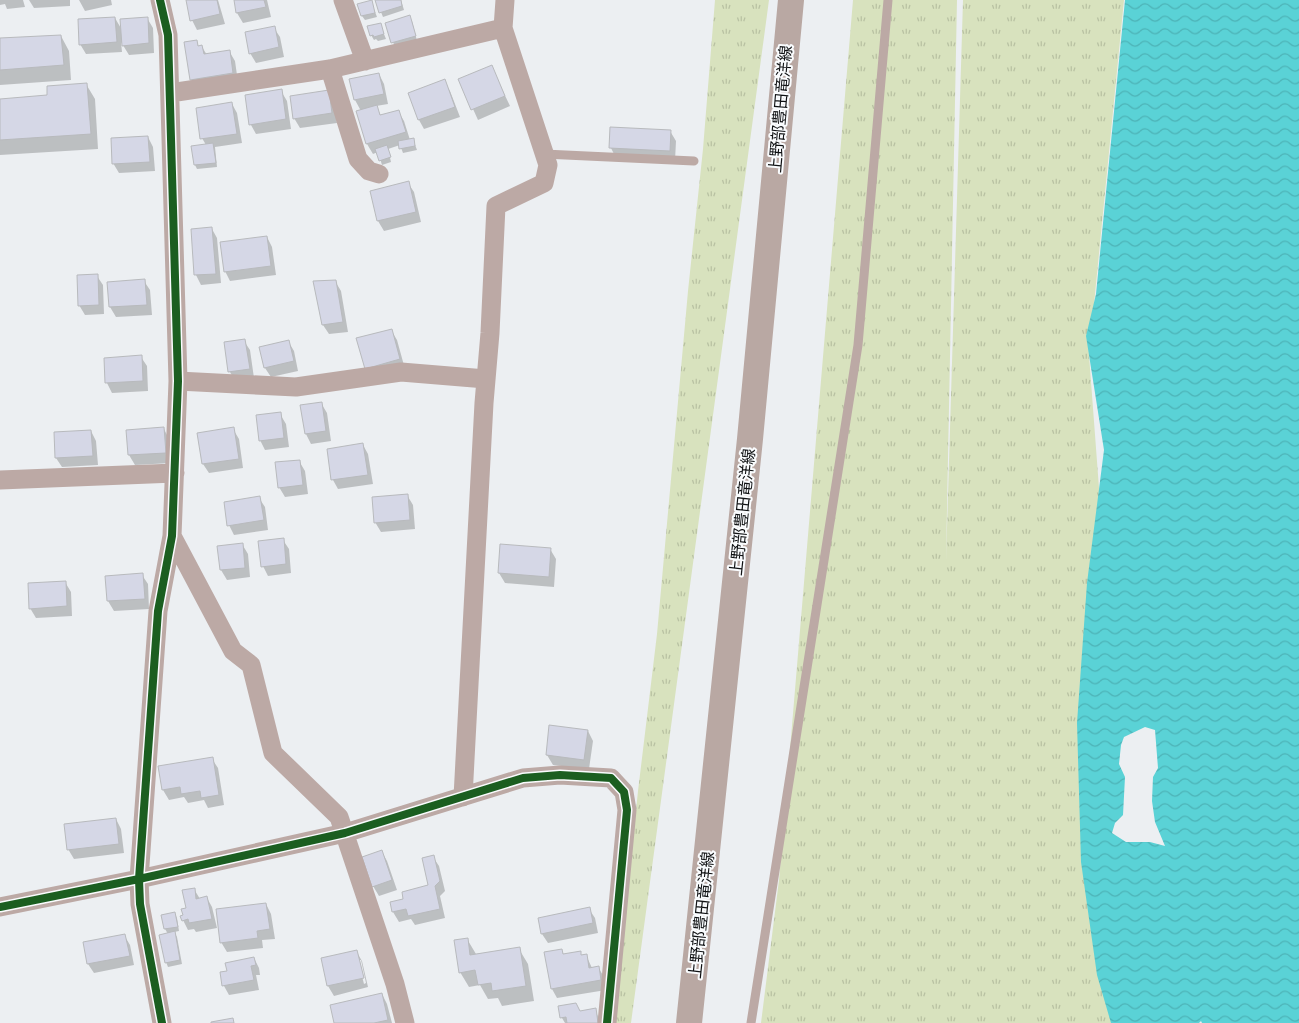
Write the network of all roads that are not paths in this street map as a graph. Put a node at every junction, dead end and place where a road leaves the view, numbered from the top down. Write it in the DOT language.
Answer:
graph roads {
  1 [pos="160,0"];
  2 [pos="343,0"];
  3 [pos="505,0"];
  4 [pos="790,0"];
  5 [pos="888,0"];
  6 [pos="503,28"];
  7 [pos="365,61"];
  8 [pos="330,69"];
  9 [pos="170,93"];
  10 [pos="544,154"];
  11 [pos="694,161"];
  12 [pos="379,174"];
  13 [pos="486,379"];
  14 [pos="178,381"];
  15 [pos="175,473"];
  16 [pos="0,480"];
  17 [pos="172,536"];
  18 [pos="462,797"];
  19 [pos="345,833"];
  20 [pos="140,879"];
  21 [pos="0,907"];
  22 [pos="162,1023"];
  23 [pos="405,1023"];
  24 [pos="607,1023"];
  25 [pos="689,1023"];
  26 [pos="750,1023"];
  1 -- 9 [label="street"];
  2 -- 7 [label="street"];
  3 -- 6 [label="street"];
  4 -- 25 [label="main road, 上野部豊田竜洋線"];
  5 -- 26 [label="lane"];
  6 -- 7 [label="street"];
  6 -- 10 [label="street"];
  7 -- 8 [label="street"];
  8 -- 9 [label="street"];
  8 -- 12 [label="street"];
  9 -- 14 [label="street"];
  10 -- 11 [label="lane"];
  10 -- 13 [label="street"];
  13 -- 14 [label="street"];
  13 -- 18 [label="street"];
  14 -- 15 [label="street"];
  15 -- 16 [label="street"];
  15 -- 17 [label="street"];
  17 -- 19 [label="street"];
  17 -- 20 [label="street"];
  18 -- 19 [label="street"];
  18 -- 24 [label="street"];
  19 -- 20 [label="street"];
  19 -- 23 [label="street"];
  20 -- 21 [label="street"];
  20 -- 22 [label="street"];
}
